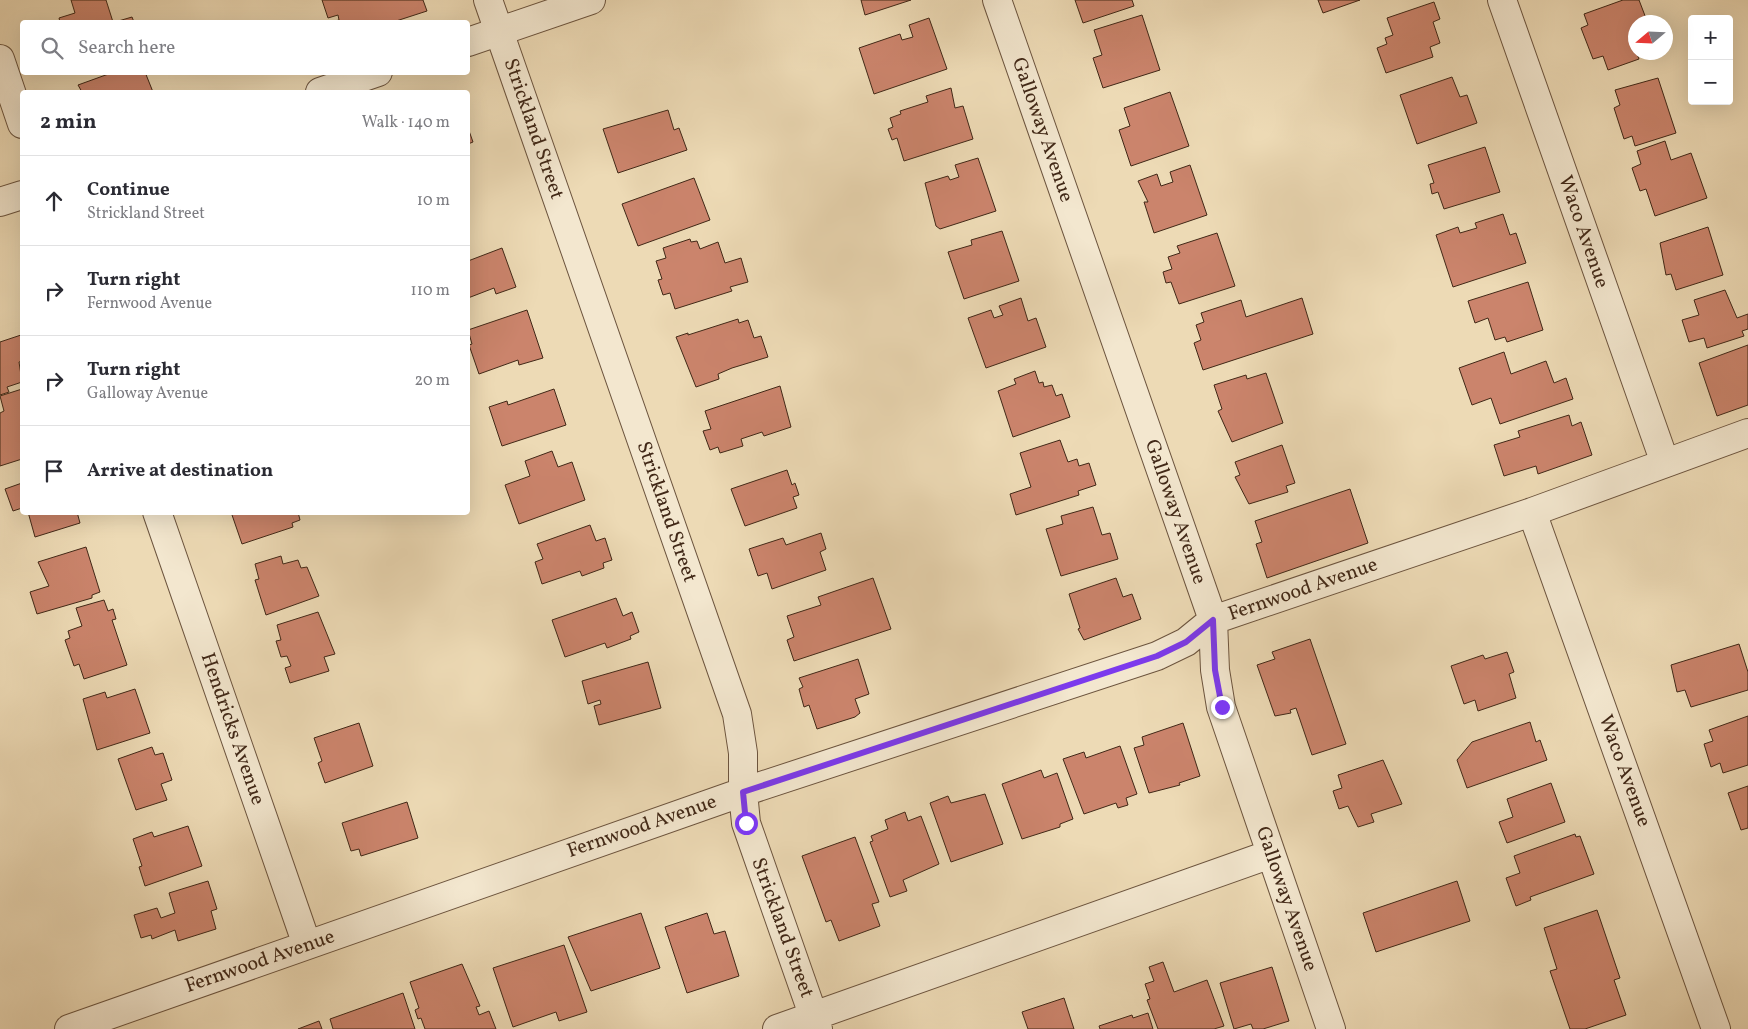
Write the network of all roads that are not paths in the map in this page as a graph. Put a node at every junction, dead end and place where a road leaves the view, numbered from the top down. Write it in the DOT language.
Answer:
graph roads {
  1 [pos="488,0"];
  2 [pos="591,0"];
  3 [pos="996,0"];
  4 [pos="1502,0"];
  5 [pos="499,31"];
  6 [pos="470,41"];
  7 [pos="0,59"];
  8 [pos="369,75"];
  9 [pos="326,90"];
  10 [pos="20,118"];
  11 [pos="20,196"];
  12 [pos="0,202"];
  13 [pos="1748,433"];
  14 [pos="1665,463"];
  15 [pos="1532,512"];
  16 [pos="158,515"];
  17 [pos="1213,620"];
  18 [pos="743,792"];
  19 [pos="1270,854"];
  20 [pos="307,945"];
  21 [pos="816,1023"];
  22 [pos="69,1029"];
  23 [pos="777,1029"];
  24 [pos="1331,1029"];
  25 [pos="1716,1029"];
  1 -- 5 [label="street, Strickland Street"];
  2 -- 5 [label="street"];
  3 -- 17 [label="street, Galloway Avenue"];
  4 -- 14 [label="street, Waco Avenue"];
  5 -- 6 [label="street"];
  5 -- 18 [label="street, Strickland Street"];
  7 -- 10 [label="street"];
  8 -- 9 [label="street"];
  11 -- 12 [label="street"];
  13 -- 14 [label="street, Fernwood Avenue"];
  14 -- 15 [label="street, Fernwood Avenue"];
  15 -- 17 [label="street, Fernwood Avenue"];
  15 -- 25 [label="street, Waco Avenue"];
  16 -- 20 [label="street, Hendricks Avenue"];
  17 -- 18 [label="street, Fernwood Avenue"];
  17 -- 19 [label="street, Galloway Avenue"];
  18 -- 20 [label="street, Fernwood Avenue"];
  18 -- 21 [label="street, Strickland Street"];
  19 -- 21 [label="street"];
  19 -- 24 [label="street, Galloway Avenue"];
  20 -- 22 [label="street, Fernwood Avenue"];
  21 -- 23 [label="street"];
}
